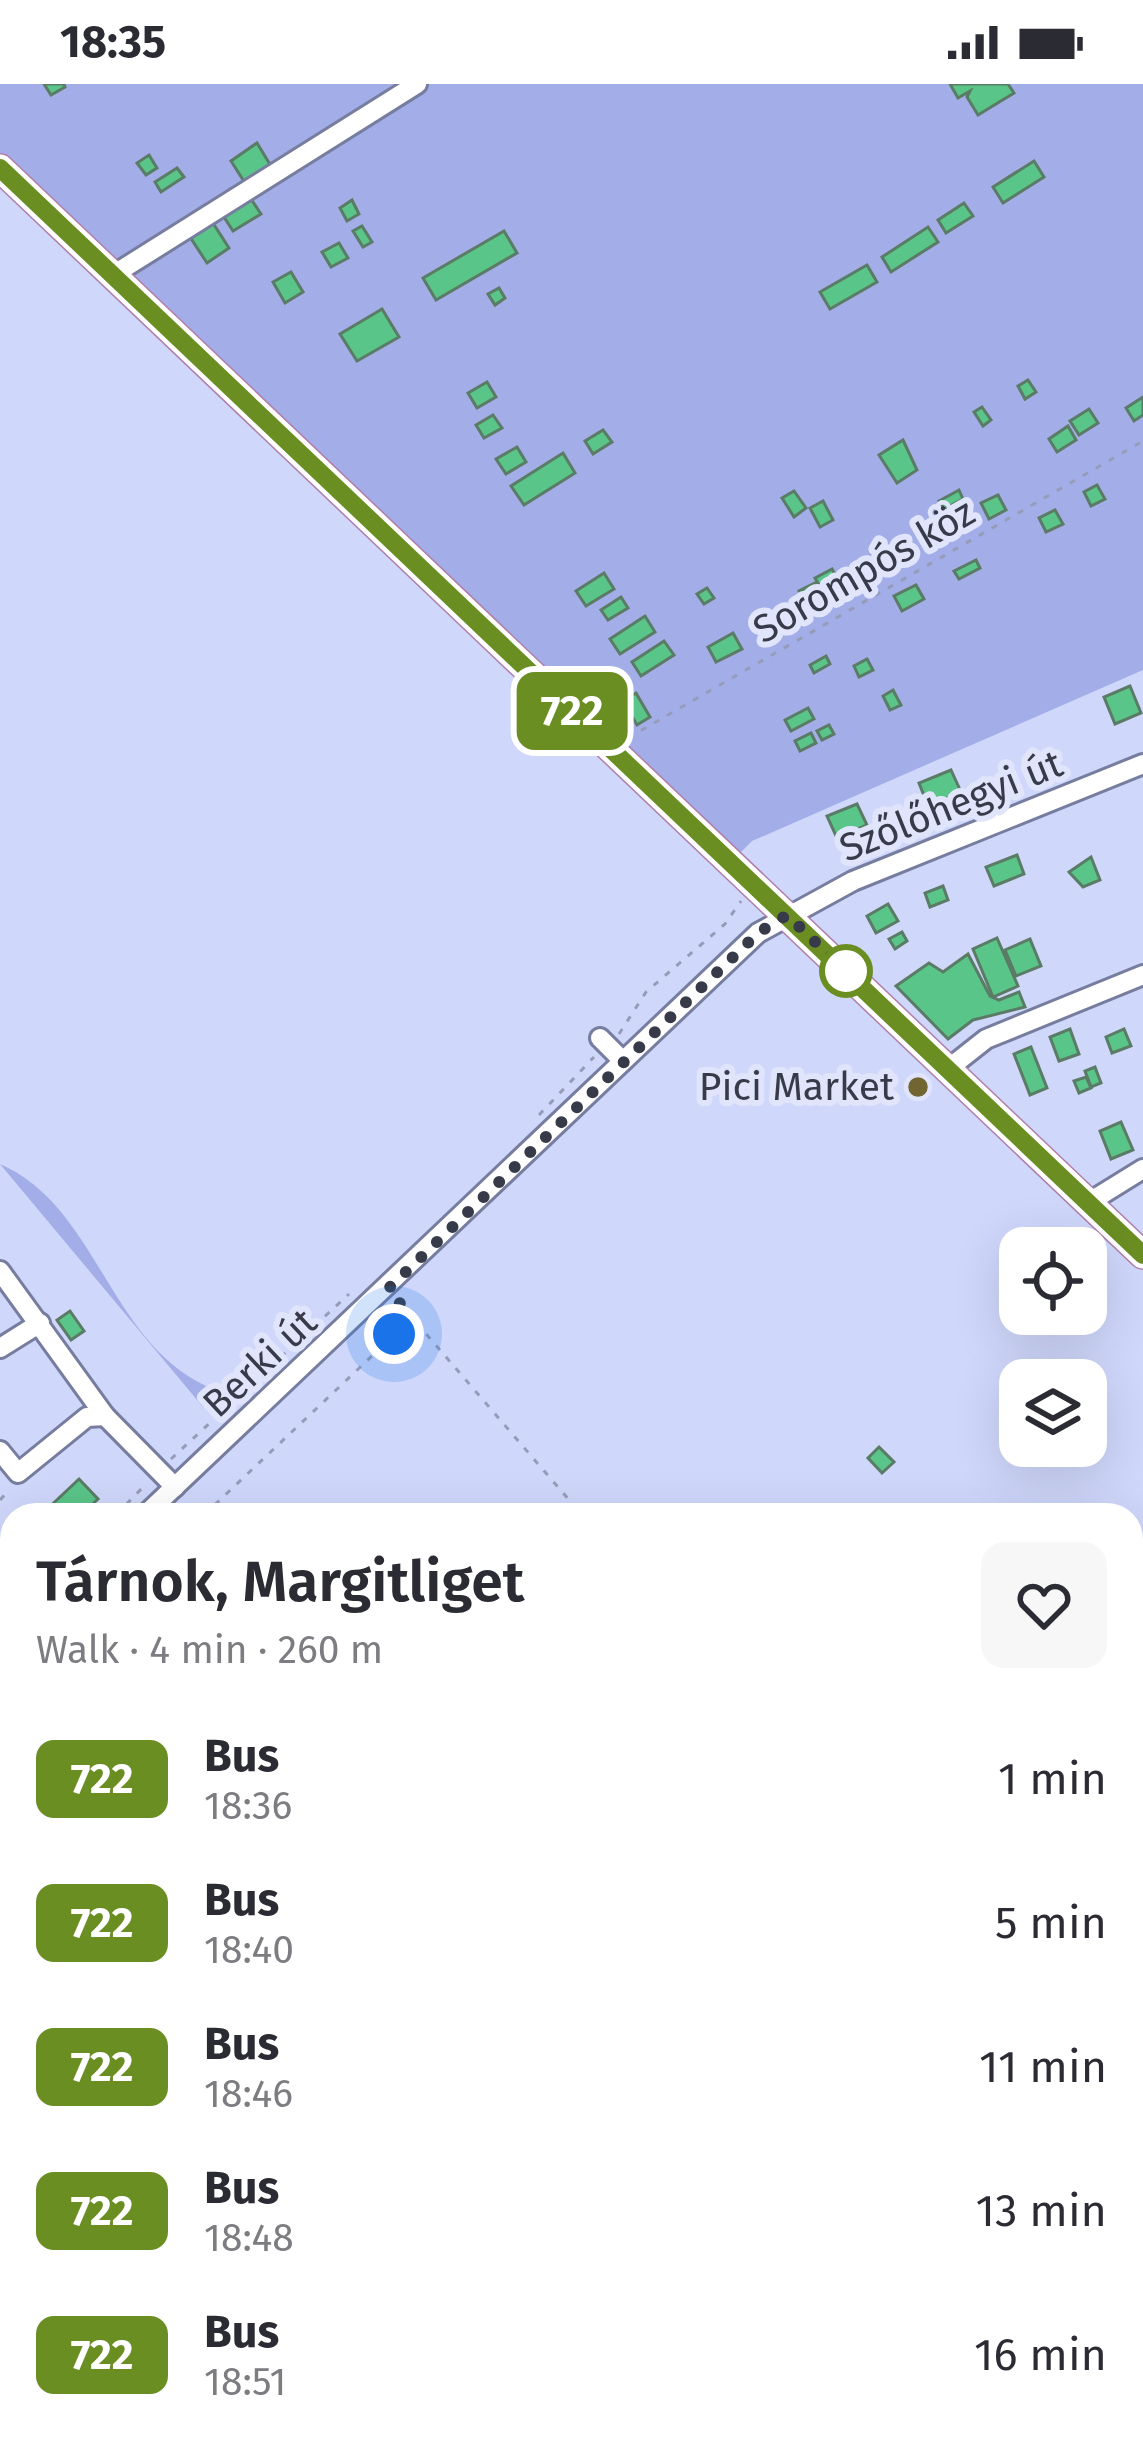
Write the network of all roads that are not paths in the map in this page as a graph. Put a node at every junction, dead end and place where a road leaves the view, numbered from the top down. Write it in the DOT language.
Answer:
graph roads {
  1 [pos="417,84"];
  2 [pos="0,168"];
  3 [pos="113,275"];
  4 [pos="1143,764"];
  5 [pos="787,915"];
  6 [pos="1143,975"];
  7 [pos="604,1041"];
  8 [pos="623,1061"];
  9 [pos="948,1069"];
  10 [pos="1143,1169"];
  11 [pos="1088,1202"];
  12 [pos="1143,1255"];
  13 [pos="0,1270"];
  14 [pos="40,1323"];
  15 [pos="0,1348"];
  16 [pos="105,1416"];
  17 [pos="0,1451"];
  18 [pos="175,1486"];
  19 [pos="157,1503"];
  1 -- 3 [label="street"];
  2 -- 3 [label="main road"];
  3 -- 5 [label="main road"];
  4 -- 5 [label="street, Szőlőhegyi út"];
  5 -- 8 [label="street, Berki út"];
  5 -- 9 [label="main road"];
  6 -- 9 [label="street"];
  7 -- 8 [label="street"];
  8 -- 18 [label="street, Berki út"];
  9 -- 11 [label="main road"];
  10 -- 11 [label="street"];
  11 -- 12 [label="main road"];
  13 -- 14 [label="street"];
  14 -- 15 [label="street"];
  14 -- 16 [label="street"];
  16 -- 17 [label="street"];
  16 -- 18 [label="street"];
  18 -- 19 [label="street, Berki út"];
}
